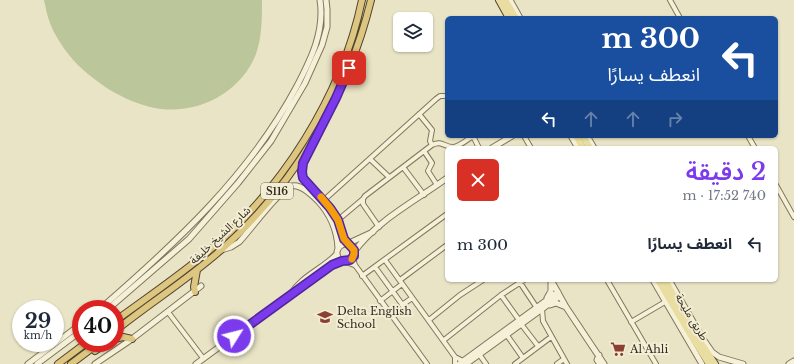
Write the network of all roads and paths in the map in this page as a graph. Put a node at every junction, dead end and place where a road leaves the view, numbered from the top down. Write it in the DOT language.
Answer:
graph roads {
  1 [pos="320,0"];
  2 [pos="326,0"];
  3 [pos="362,0"];
  4 [pos="371,0"];
  5 [pos="510,0"];
  6 [pos="670,0"];
  7 [pos="502,1"];
  8 [pos="506,16"];
  9 [pos="508,16"];
  10 [pos="514,16"];
  11 [pos="519,16"];
  12 [pos="679,16"];
  13 [pos="445,96"];
  14 [pos="419,114"];
  15 [pos="320,128"];
  16 [pos="470,138"];
  17 [pos="502,138"];
  18 [pos="432,145"];
  19 [pos="449,146"];
  20 [pos="458,146"];
  21 [pos="494,146"];
  22 [pos="424,151"];
  23 [pos="370,158"];
  24 [pos="403,167"];
  25 [pos="389,177"];
  26 [pos="445,179"];
  27 [pos="437,185"];
  28 [pos="778,189"];
  29 [pos="424,195"];
  30 [pos="363,199"];
  31 [pos="324,200"];
  32 [pos="445,215"];
  33 [pos="794,218"];
  34 [pos="338,220"];
  35 [pos="379,227"];
  36 [pos="373,232"];
  37 [pos="178,239"];
  38 [pos="347,244"];
  39 [pos="445,247"];
  40 [pos="338,248"];
  41 [pos="221,250"];
  42 [pos="354,252"];
  43 [pos="337,254"];
  44 [pos="168,258"];
  45 [pos="353,258"];
  46 [pos="385,260"];
  47 [pos="344,261"];
  48 [pos="355,266"];
  49 [pos="375,267"];
  50 [pos="197,270"];
  51 [pos="362,276"];
  52 [pos="401,282"];
  53 [pos="480,282"];
  54 [pos="519,282"];
  55 [pos="522,282"];
  56 [pos="551,282"];
  57 [pos="552,282"];
  58 [pos="608,282"];
  59 [pos="654,282"];
  60 [pos="659,282"];
  61 [pos="666,282"];
  62 [pos="670,282"];
  63 [pos="195,283"];
  64 [pos="201,286"];
  65 [pos="393,291"];
  66 [pos="195,292"];
  67 [pos="674,292"];
  68 [pos="501,294"];
  69 [pos="559,294"];
  70 [pos="290,296"];
  71 [pos="412,298"];
  72 [pos="110,300"];
  73 [pos="119,300"];
  74 [pos="380,301"];
  75 [pos="665,302"];
  76 [pos="539,307"];
  77 [pos="566,307"];
  78 [pos="168,312"];
  79 [pos="124,314"];
  80 [pos="532,316"];
  81 [pos="429,320"];
  82 [pos="543,321"];
  83 [pos="520,322"];
  84 [pos="631,322"];
  85 [pos="124,324"];
  86 [pos="72,331"];
  87 [pos="506,334"];
  88 [pos="124,337"];
  89 [pos="551,337"];
  90 [pos="72,338"];
  91 [pos="132,339"];
  92 [pos="444,340"];
  93 [pos="538,346"];
  94 [pos="74,352"];
  95 [pos="88,352"];
  96 [pos="94,352"];
  97 [pos="479,354"];
  98 [pos="84,355"];
  99 [pos="599,355"];
  100 [pos="455,357"];
  101 [pos="203,358"];
  102 [pos="523,358"];
  103 [pos="564,359"];
  104 [pos="794,361"];
  105 [pos="463,363"];
  106 [pos="28,364"];
  107 [pos="37,364"];
  108 [pos="58,364"];
  109 [pos="72,364"];
  110 [pos="95,364"];
  111 [pos="196,364"];
  112 [pos="427,364"];
  113 [pos="455,364"];
  114 [pos="486,364"];
  115 [pos="515,364"];
  116 [pos="557,364"];
  117 [pos="567,364"];
  118 [pos="600,364"];
  119 [pos="604,364"];
  120 [pos="656,364"];
  121 [pos="702,364"];
  122 [pos="709,364"];
  123 [pos="715,364"];
  124 [pos="743,364"];
  125 [pos="789,364"];
  1 -- 37 [label="street"];
  2 -- 44 [label="street"];
  3 -- 79 [label="highway, شارع الشيخ خليفة / S116"];
  4 -- 15 [label="highway, شارع الشيخ خليفة / S116"];
  5 -- 11 [label="street"];
  6 -- 12 [label="street"];
  7 -- 8 [label="street"];
  7 -- 9 [label="main road"];
  7 -- 10 [label="main road"];
  13 -- 14 [label="street"];
  14 -- 18 [label="street"];
  14 -- 23 [label="street"];
  15 -- 31 [label="street"];
  15 -- 41 [label="highway, شارع الشيخ خليفة / S116"];
  16 -- 20 [label="street"];
  17 -- 21 [label="street"];
  18 -- 19 [label="street"];
  18 -- 22 [label="street"];
  22 -- 24 [label="street"];
  22 -- 27 [label="street"];
  23 -- 25 [label="street"];
  23 -- 31 [label="street"];
  24 -- 25 [label="street"];
  24 -- 29 [label="street"];
  25 -- 30 [label="street"];
  26 -- 27 [label="street"];
  27 -- 29 [label="street"];
  28 -- 33 [label="street"];
  29 -- 35 [label="street"];
  30 -- 34 [label="street"];
  30 -- 35 [label="street"];
  31 -- 34 [label="street"];
  32 -- 46 [label="street"];
  34 -- 38 [label="street"];
  35 -- 36 [label="street"];
  36 -- 38 [label="street"];
  36 -- 42 [label="street"];
  37 -- 44 [label="street"];
  37 -- 72 [label="street"];
  38 -- 40 [label="street"];
  38 -- 42 [label="street"];
  39 -- 52 [label="street"];
  40 -- 41 [label="street"];
  40 -- 43 [label="street"];
  41 -- 50 [label="highway, شارع الشيخ خليفة / S116"];
  42 -- 45 [label="street"];
  43 -- 47 [label="street"];
  43 -- 70 [label="street"];
  44 -- 73 [label="street"];
  45 -- 47 [label="street"];
  45 -- 48 [label="street"];
  46 -- 49 [label="street"];
  46 -- 52 [label="street"];
  47 -- 48 [label="street"];
  47 -- 70 [label="street"];
  48 -- 51 [label="street"];
  49 -- 51 [label="street"];
  49 -- 65 [label="street"];
  50 -- 63 [label="highway"];
  50 -- 85 [label="highway, شارع الشيخ خليفة / S116"];
  51 -- 74 [label="street"];
  52 -- 65 [label="street"];
  52 -- 71 [label="street"];
  53 -- 81 [label="street"];
  54 -- 68 [label="street"];
  55 -- 76 [label="street"];
  56 -- 76 [label="street"];
  57 -- 69 [label="street"];
  58 -- 84 [label="street"];
  59 -- 75 [label="street"];
  60 -- 122 [label="main road, طريق مليحة"];
  61 -- 67 [label="main road, طريق مليحة"];
  62 -- 67 [label="street"];
  63 -- 64 [label="highway"];
  63 -- 66 [label="highway"];
  64 -- 66 [label="street"];
  65 -- 71 [label="street"];
  65 -- 74 [label="street"];
  66 -- 78 [label="street"];
  67 -- 123 [label="main road, طريق مليحة"];
  67 -- 124 [label="street"];
  68 -- 83 [label="street"];
  68 -- 92 [label="street"];
  69 -- 76 [label="street"];
  69 -- 77 [label="street"];
  70 -- 101 [label="street"];
  71 -- 81 [label="street"];
  74 -- 112 [label="street"];
  75 -- 84 [label="street"];
  75 -- 121 [label="street"];
  76 -- 77 [label="street"];
  76 -- 80 [label="street"];
  76 -- 82 [label="street"];
  76 -- 83 [label="street"];
  77 -- 99 [label="street"];
  78 -- 91 [label="street"];
  78 -- 101 [label="street"];
  80 -- 82 [label="street"];
  80 -- 83 [label="street"];
  81 -- 92 [label="street"];
  82 -- 89 [label="street"];
  83 -- 87 [label="street"];
  83 -- 93 [label="street"];
  83 -- 105 [label="street"];
  84 -- 120 [label="street"];
  86 -- 106 [label="street"];
  87 -- 97 [label="street"];
  87 -- 102 [label="street"];
  88 -- 91 [label="highway"];
  89 -- 93 [label="street"];
  89 -- 103 [label="street"];
  90 -- 107 [label="street"];
  91 -- 110 [label="street"];
  92 -- 100 [label="street"];
  93 -- 102 [label="street"];
  94 -- 108 [label="highway"];
  95 -- 98 [label="highway"];
  96 -- 98 [label="highway"];
  97 -- 105 [label="street"];
  97 -- 114 [label="street"];
  98 -- 109 [label="highway"];
  99 -- 118 [label="street"];
  99 -- 119 [label="street"];
  100 -- 105 [label="street"];
  100 -- 113 [label="street"];
  101 -- 111 [label="street"];
  102 -- 115 [label="street"];
  103 -- 116 [label="street"];
  103 -- 117 [label="street"];
  104 -- 125 [label="street"];
}
